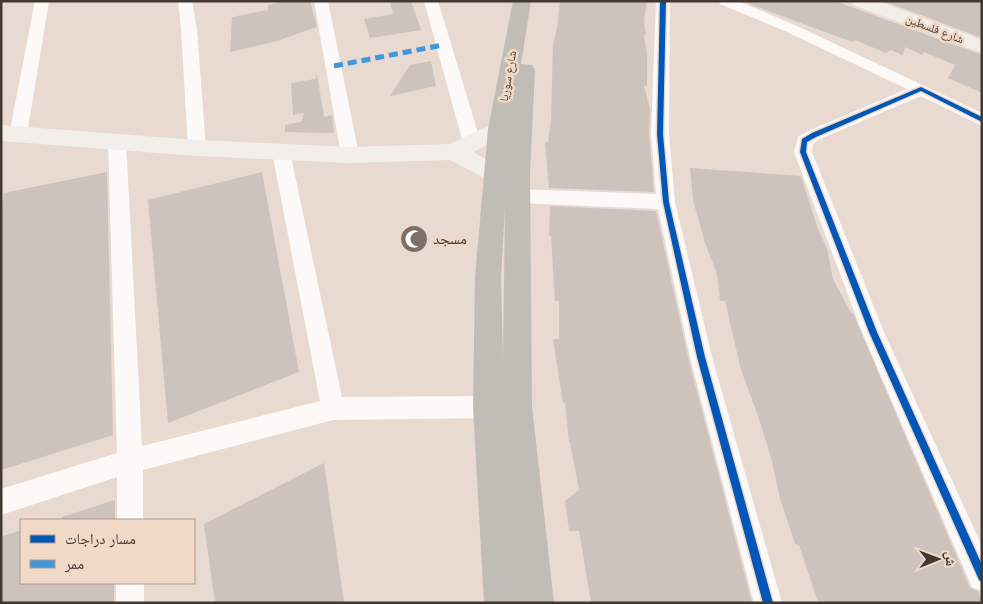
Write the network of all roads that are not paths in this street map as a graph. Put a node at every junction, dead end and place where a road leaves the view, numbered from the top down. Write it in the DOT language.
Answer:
graph roads {
  1 [pos="42,1"];
  2 [pos="185,1"];
  3 [pos="321,1"];
  4 [pos="431,1"];
  5 [pos="522,1"];
  6 [pos="536,1"];
  7 [pos="663,1"];
  8 [pos="860,1"];
  9 [pos="735,3"];
  10 [pos="982,47"];
  11 [pos="921,89"];
  12 [pos="982,120"];
  13 [pos="9,134"];
  14 [pos="117,141"];
  15 [pos="197,148"];
  16 [pos="462,148"];
  17 [pos="281,152"];
  18 [pos="497,152"];
  19 [pos="350,155"];
  20 [pos="518,196"];
  21 [pos="666,202"];
  22 [pos="488,407"];
  23 [pos="332,409"];
  24 [pos="130,461"];
  25 [pos="1,502"];
  26 [pos="130,519"];
  27 [pos="982,577"];
  28 [pos="130,584"];
  29 [pos="130,603"];
  30 [pos="502,603"];
  31 [pos="536,603"];
  32 [pos="768,603"];
  1 -- 13 [label="street"];
  2 -- 15 [label="street"];
  3 -- 19 [label="street"];
  4 -- 16 [label="street"];
  5 -- 18 [label="main road, شارع سوريا"];
  6 -- 20 [label="main road"];
  7 -- 21 [label="street"];
  8 -- 10 [label="street, شارع فلسطين"];
  9 -- 11 [label="street"];
  11 -- 12 [label="street"];
  11 -- 27 [label="street"];
  13 -- 14 [label="street"];
  14 -- 15 [label="street"];
  14 -- 24 [label="street"];
  15 -- 17 [label="street"];
  16 -- 18 [label="street"];
  16 -- 18 [label="street"];
  16 -- 19 [label="street"];
  17 -- 19 [label="street"];
  17 -- 23 [label="street"];
  18 -- 22 [label="main road, شارع سوريا"];
  20 -- 21 [label="street"];
  20 -- 31 [label="main road"];
  21 -- 32 [label="street"];
  22 -- 23 [label="street"];
  22 -- 30 [label="main road, شارع سوريا"];
  23 -- 24 [label="street"];
  24 -- 25 [label="street"];
  24 -- 26 [label="street"];
  28 -- 29 [label="street"];
}
